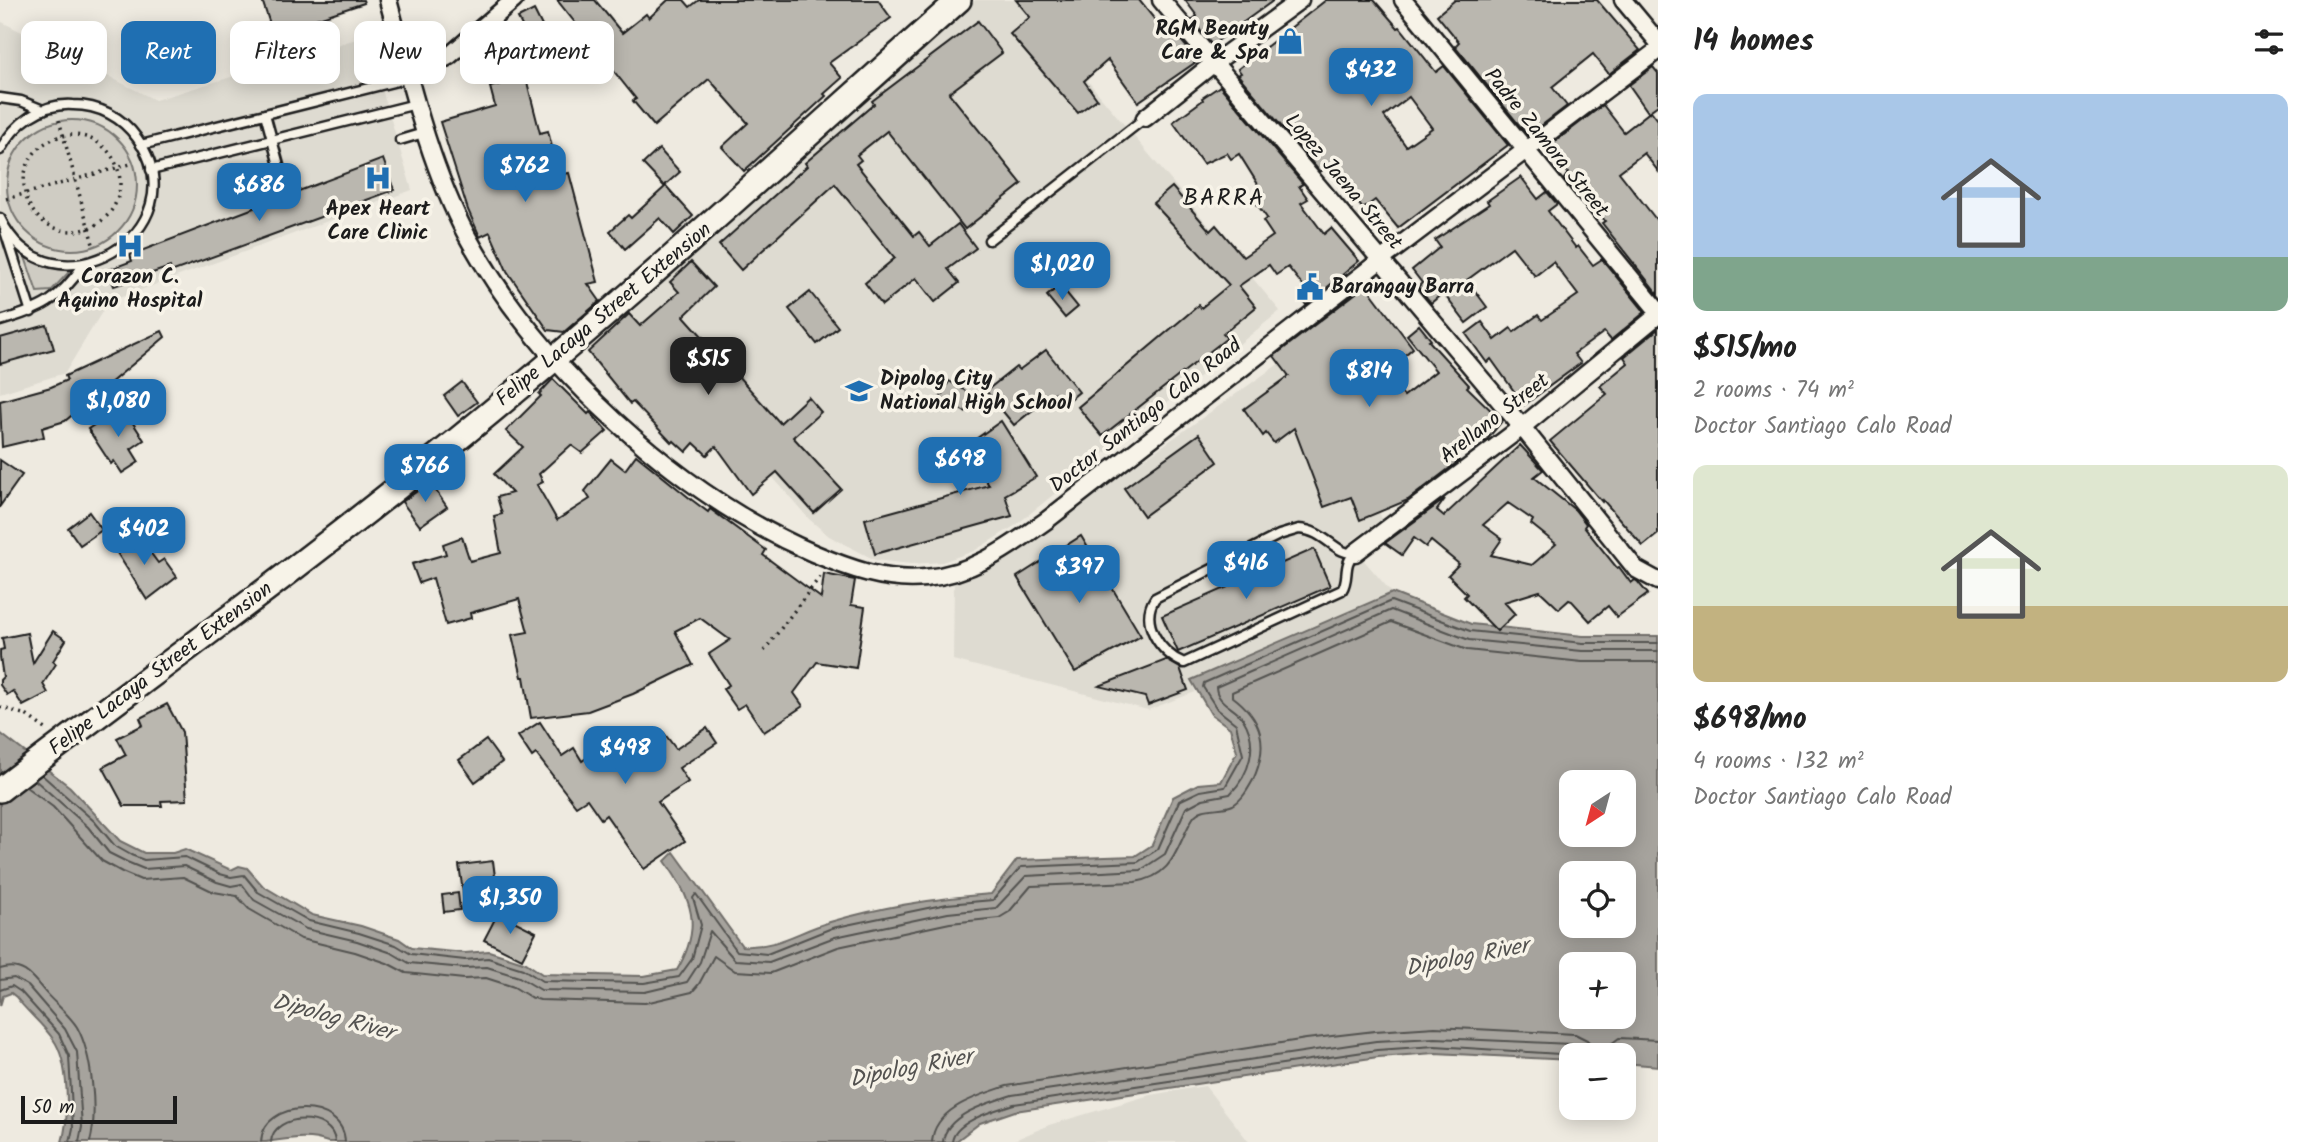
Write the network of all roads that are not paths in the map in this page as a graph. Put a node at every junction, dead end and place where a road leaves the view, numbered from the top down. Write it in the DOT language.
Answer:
graph roads {
  1 [pos="388,0"];
  2 [pos="514,0"];
  3 [pos="959,0"];
  4 [pos="1161,0"];
  5 [pos="1300,0"];
  6 [pos="1403,0"];
  7 [pos="1623,0"];
  8 [pos="394,21"];
  9 [pos="1658,42"];
  10 [pos="1658,50"];
  11 [pos="446,58"];
  12 [pos="1214,63"];
  13 [pos="385,84"];
  14 [pos="411,84"];
  15 [pos="0,98"];
  16 [pos="418,103"];
  17 [pos="43,110"];
  18 [pos="265,114"];
  19 [pos="1145,118"];
  20 [pos="427,132"];
  21 [pos="400,139"];
  22 [pos="272,140"];
  23 [pos="141,145"];
  24 [pos="0,150"];
  25 [pos="1525,151"];
  26 [pos="280,169"];
  27 [pos="151,170"];
  28 [pos="2,221"];
  29 [pos="989,240"];
  30 [pos="1382,259"];
  31 [pos="84,264"];
  32 [pos="32,312"];
  33 [pos="1658,313"];
  34 [pos="0,321"];
  35 [pos="554,359"];
  36 [pos="1522,427"];
  37 [pos="1355,553"];
  38 [pos="1658,581"];
  39 [pos="0,790"];
  1 -- 8 [label="street, Doctor Santiago Calo Road"];
  2 -- 11 [label="street"];
  3 -- 35 [label="main road, Felipe Lacaya Street Extension"];
  4 -- 12 [label="street, Lopez Jaena Street"];
  5 -- 12 [label="street"];
  6 -- 25 [label="street, Padre Zamora Street"];
  7 -- 9 [label="street"];
  10 -- 25 [label="street, Doctor Santiago Calo Road"];
  12 -- 19 [label="street"];
  12 -- 30 [label="street, Lopez Jaena Street"];
  13 -- 18 [label="lane"];
  14 -- 16 [label="street, Doctor Santiago Calo Road"];
  15 -- 17 [label="lane"];
  16 -- 20 [label="street, Doctor Santiago Calo Road"];
  16 -- 22 [label="lane"];
  17 -- 23 [label="lane"];
  17 -- 24 [label="lane"];
  18 -- 22 [label="lane"];
  18 -- 23 [label="lane"];
  19 -- 29 [label="lane"];
  20 -- 21 [label="lane"];
  20 -- 35 [label="street, Doctor Santiago Calo Road"];
  22 -- 26 [label="lane"];
  22 -- 27 [label="lane"];
  23 -- 27 [label="lane"];
  25 -- 30 [label="street, Doctor Santiago Calo Road"];
  25 -- 33 [label="street, Padre Zamora Street"];
  27 -- 31 [label="lane"];
  28 -- 31 [label="lane"];
  28 -- 32 [label="lane"];
  30 -- 35 [label="street, Doctor Santiago Calo Road"];
  30 -- 36 [label="street, Lopez Jaena Street"];
  31 -- 32 [label="lane"];
  32 -- 34 [label="lane"];
  33 -- 36 [label="street, Arellano Street"];
  35 -- 39 [label="main road, Felipe Lacaya Street Extension"];
  36 -- 37 [label="street, Arellano Street"];
  36 -- 38 [label="street, Lopez Jaena Street"];
  37 -- 37 [label="lane"];
}
